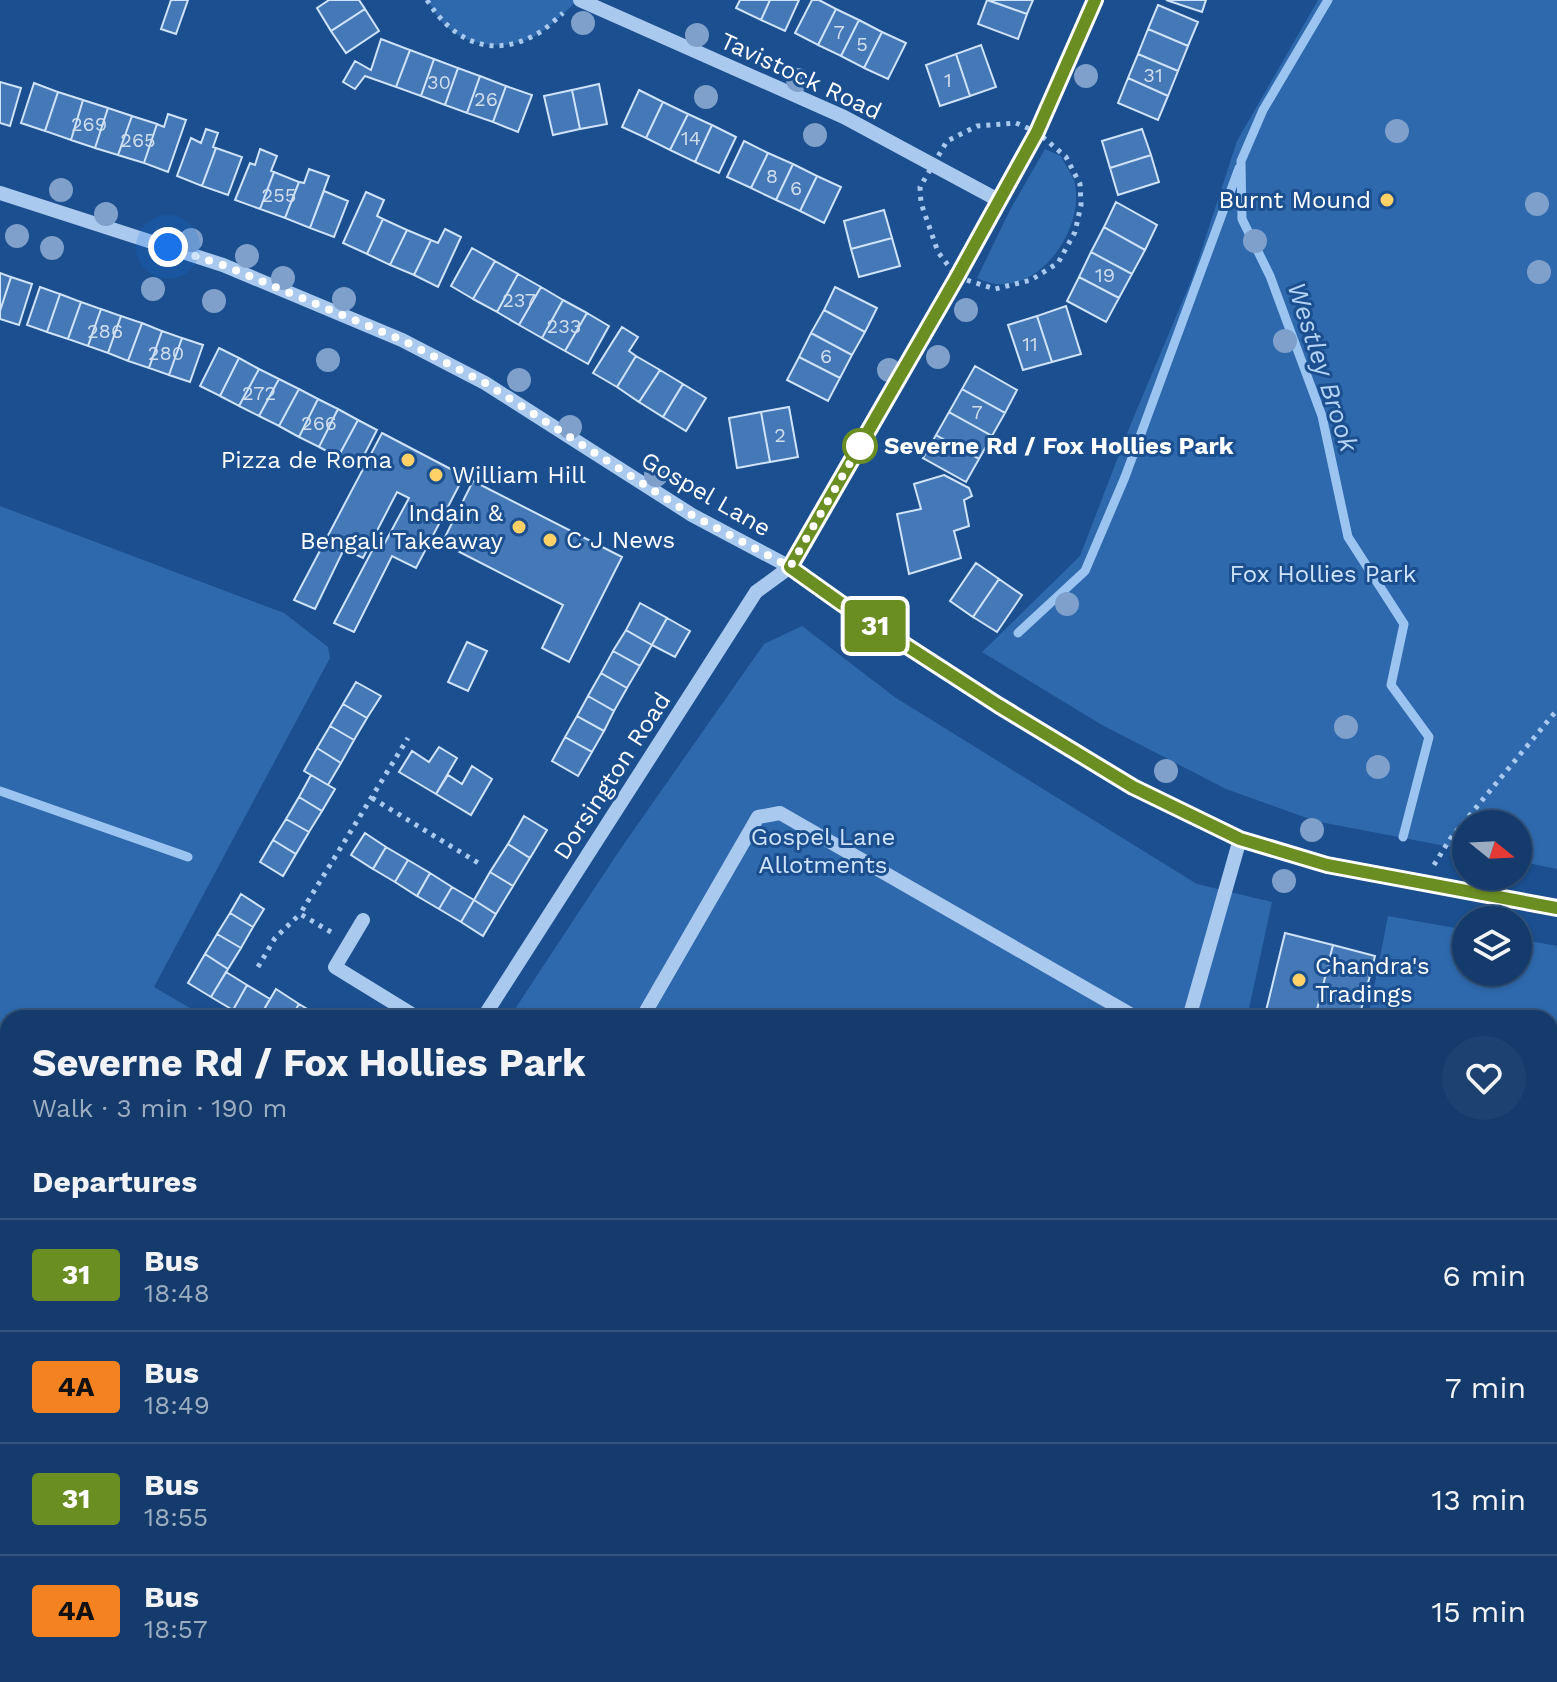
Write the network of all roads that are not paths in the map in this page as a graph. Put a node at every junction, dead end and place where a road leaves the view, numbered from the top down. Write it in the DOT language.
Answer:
graph roads {
  1 [pos="1095,0"];
  2 [pos="574,4"];
  3 [pos="0,193"];
  4 [pos="1000,201"];
  5 [pos="790,567"];
  6 [pos="1240,839"];
  7 [pos="1557,908"];
  8 [pos="363,920"];
  9 [pos="405,1010"];
  10 [pos="488,1010"];
  11 [pos="647,1010"];
  12 [pos="1123,1010"];
  13 [pos="1191,1010"];
  1 -- 4 [label="street"];
  2 -- 4 [label="street, Tavistock Road"];
  3 -- 5 [label="street, Gospel Lane"];
  4 -- 5 [label="street"];
  5 -- 6 [label="street, Gospel Lane"];
  5 -- 10 [label="street, Dorsington Road"];
  6 -- 7 [label="street, Gospel Lane"];
  6 -- 13 [label="street"];
  8 -- 9 [label="street"];
  11 -- 12 [label="street"];
}
